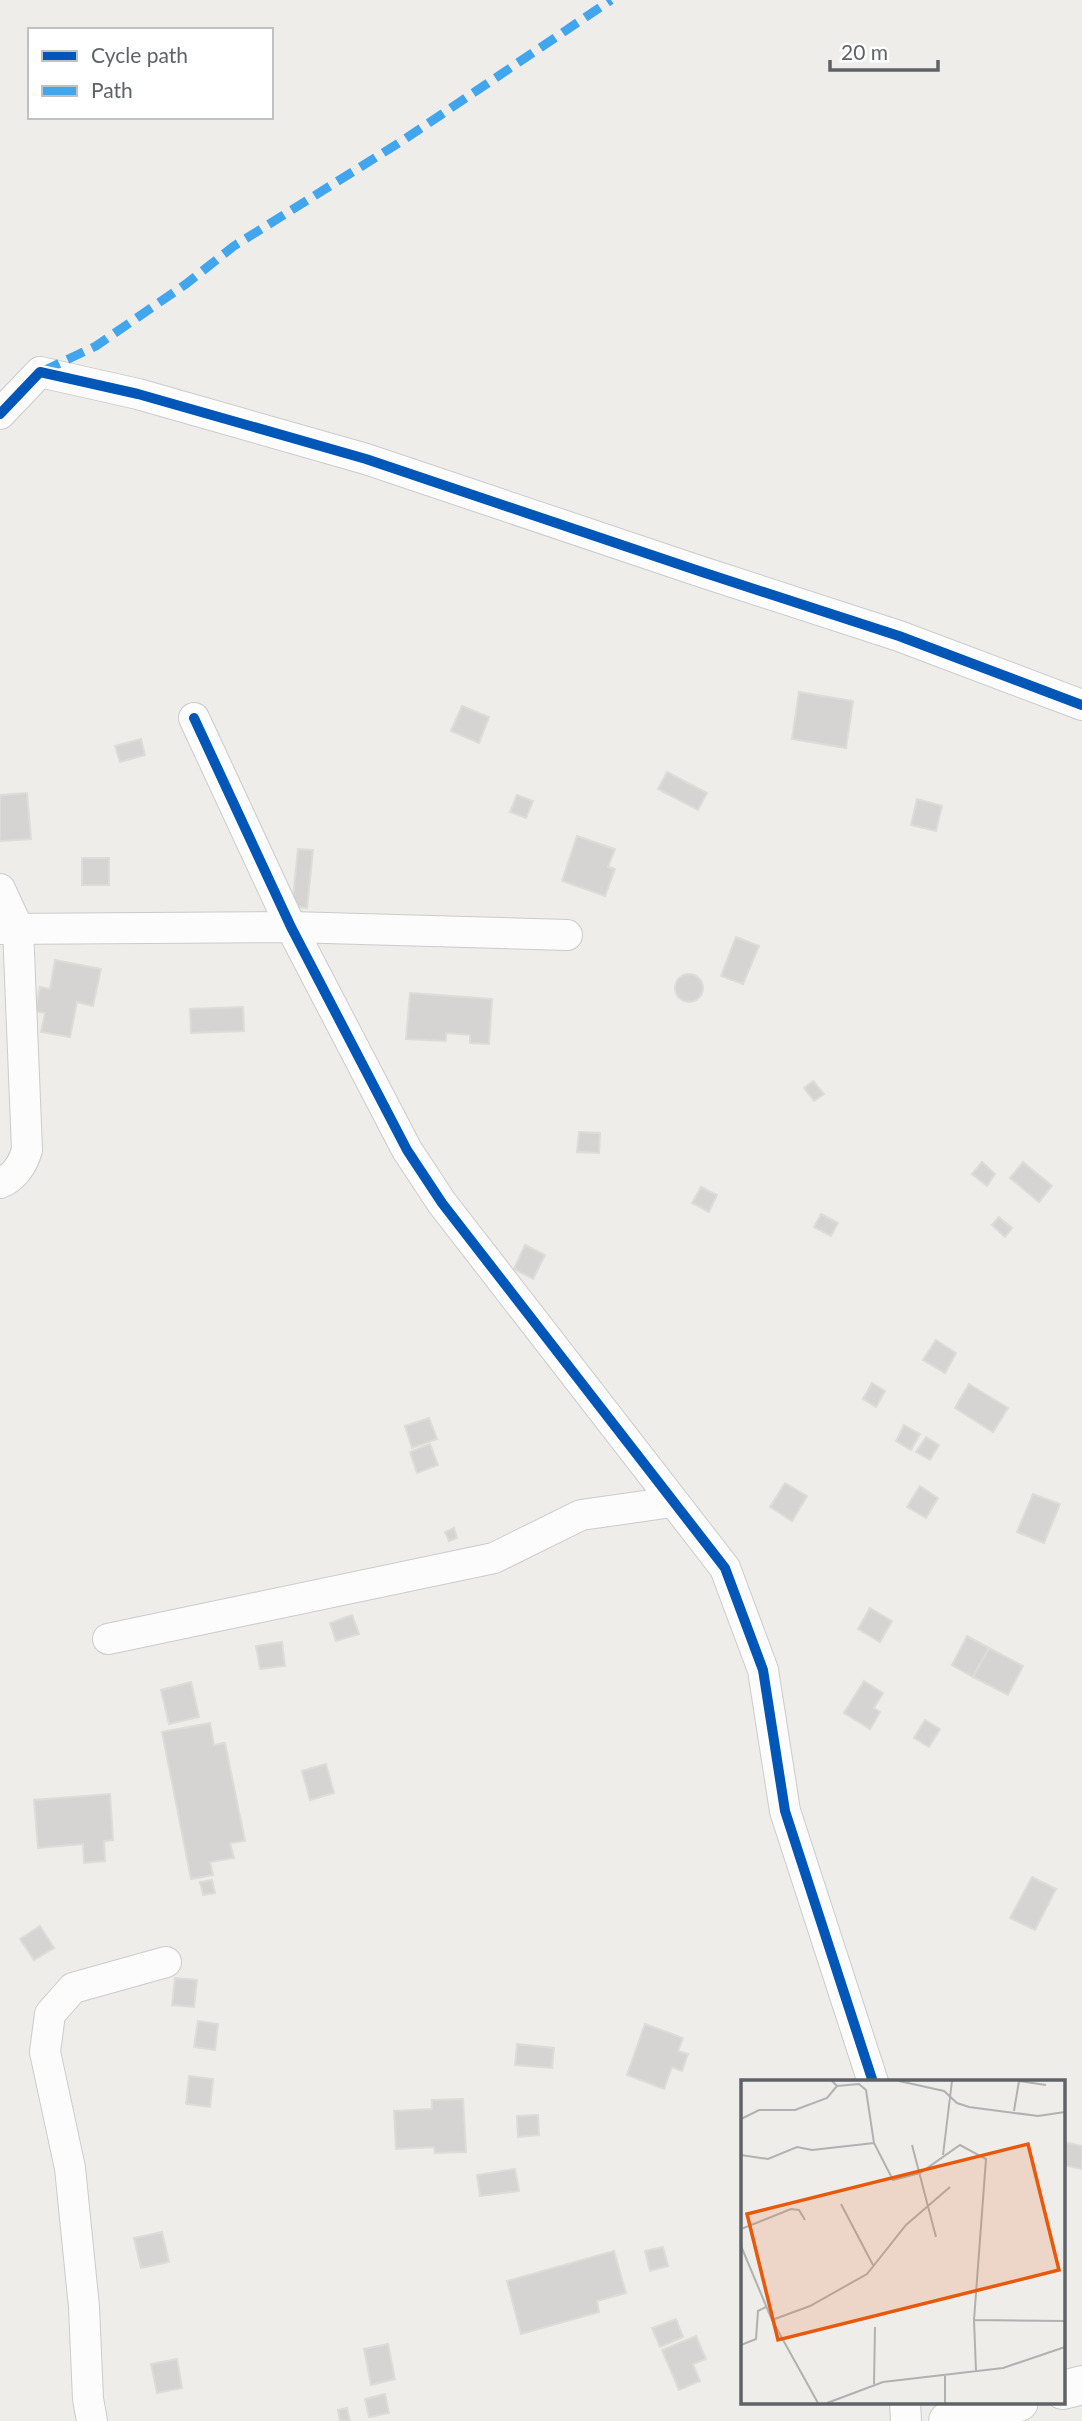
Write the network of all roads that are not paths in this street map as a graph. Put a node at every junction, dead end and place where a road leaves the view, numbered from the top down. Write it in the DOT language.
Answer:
graph roads {
  1 [pos="0,414"];
  2 [pos="1082,705"];
  3 [pos="194,718"];
  4 [pos="0,889"];
  5 [pos="292,927"];
  6 [pos="9,929"];
  7 [pos="567,935"];
  8 [pos="0,1183"];
  9 [pos="672,1502"];
  10 [pos="108,1639"];
  11 [pos="166,1962"];
  12 [pos="873,2080"];
  13 [pos="1082,2385"];
  14 [pos="1064,2390"];
  15 [pos="1012,2404"];
  16 [pos="92,2421"];
  17 [pos="948,2421"];
  1 -- 2 [label="street"];
  3 -- 5 [label="street"];
  4 -- 6 [label="street"];
  5 -- 6 [label="street"];
  5 -- 7 [label="street"];
  5 -- 9 [label="street"];
  6 -- 8 [label="street"];
  9 -- 10 [label="street"];
  9 -- 12 [label="street"];
  11 -- 16 [label="street"];
  13 -- 14 [label="street"];
  15 -- 17 [label="street"];
}
